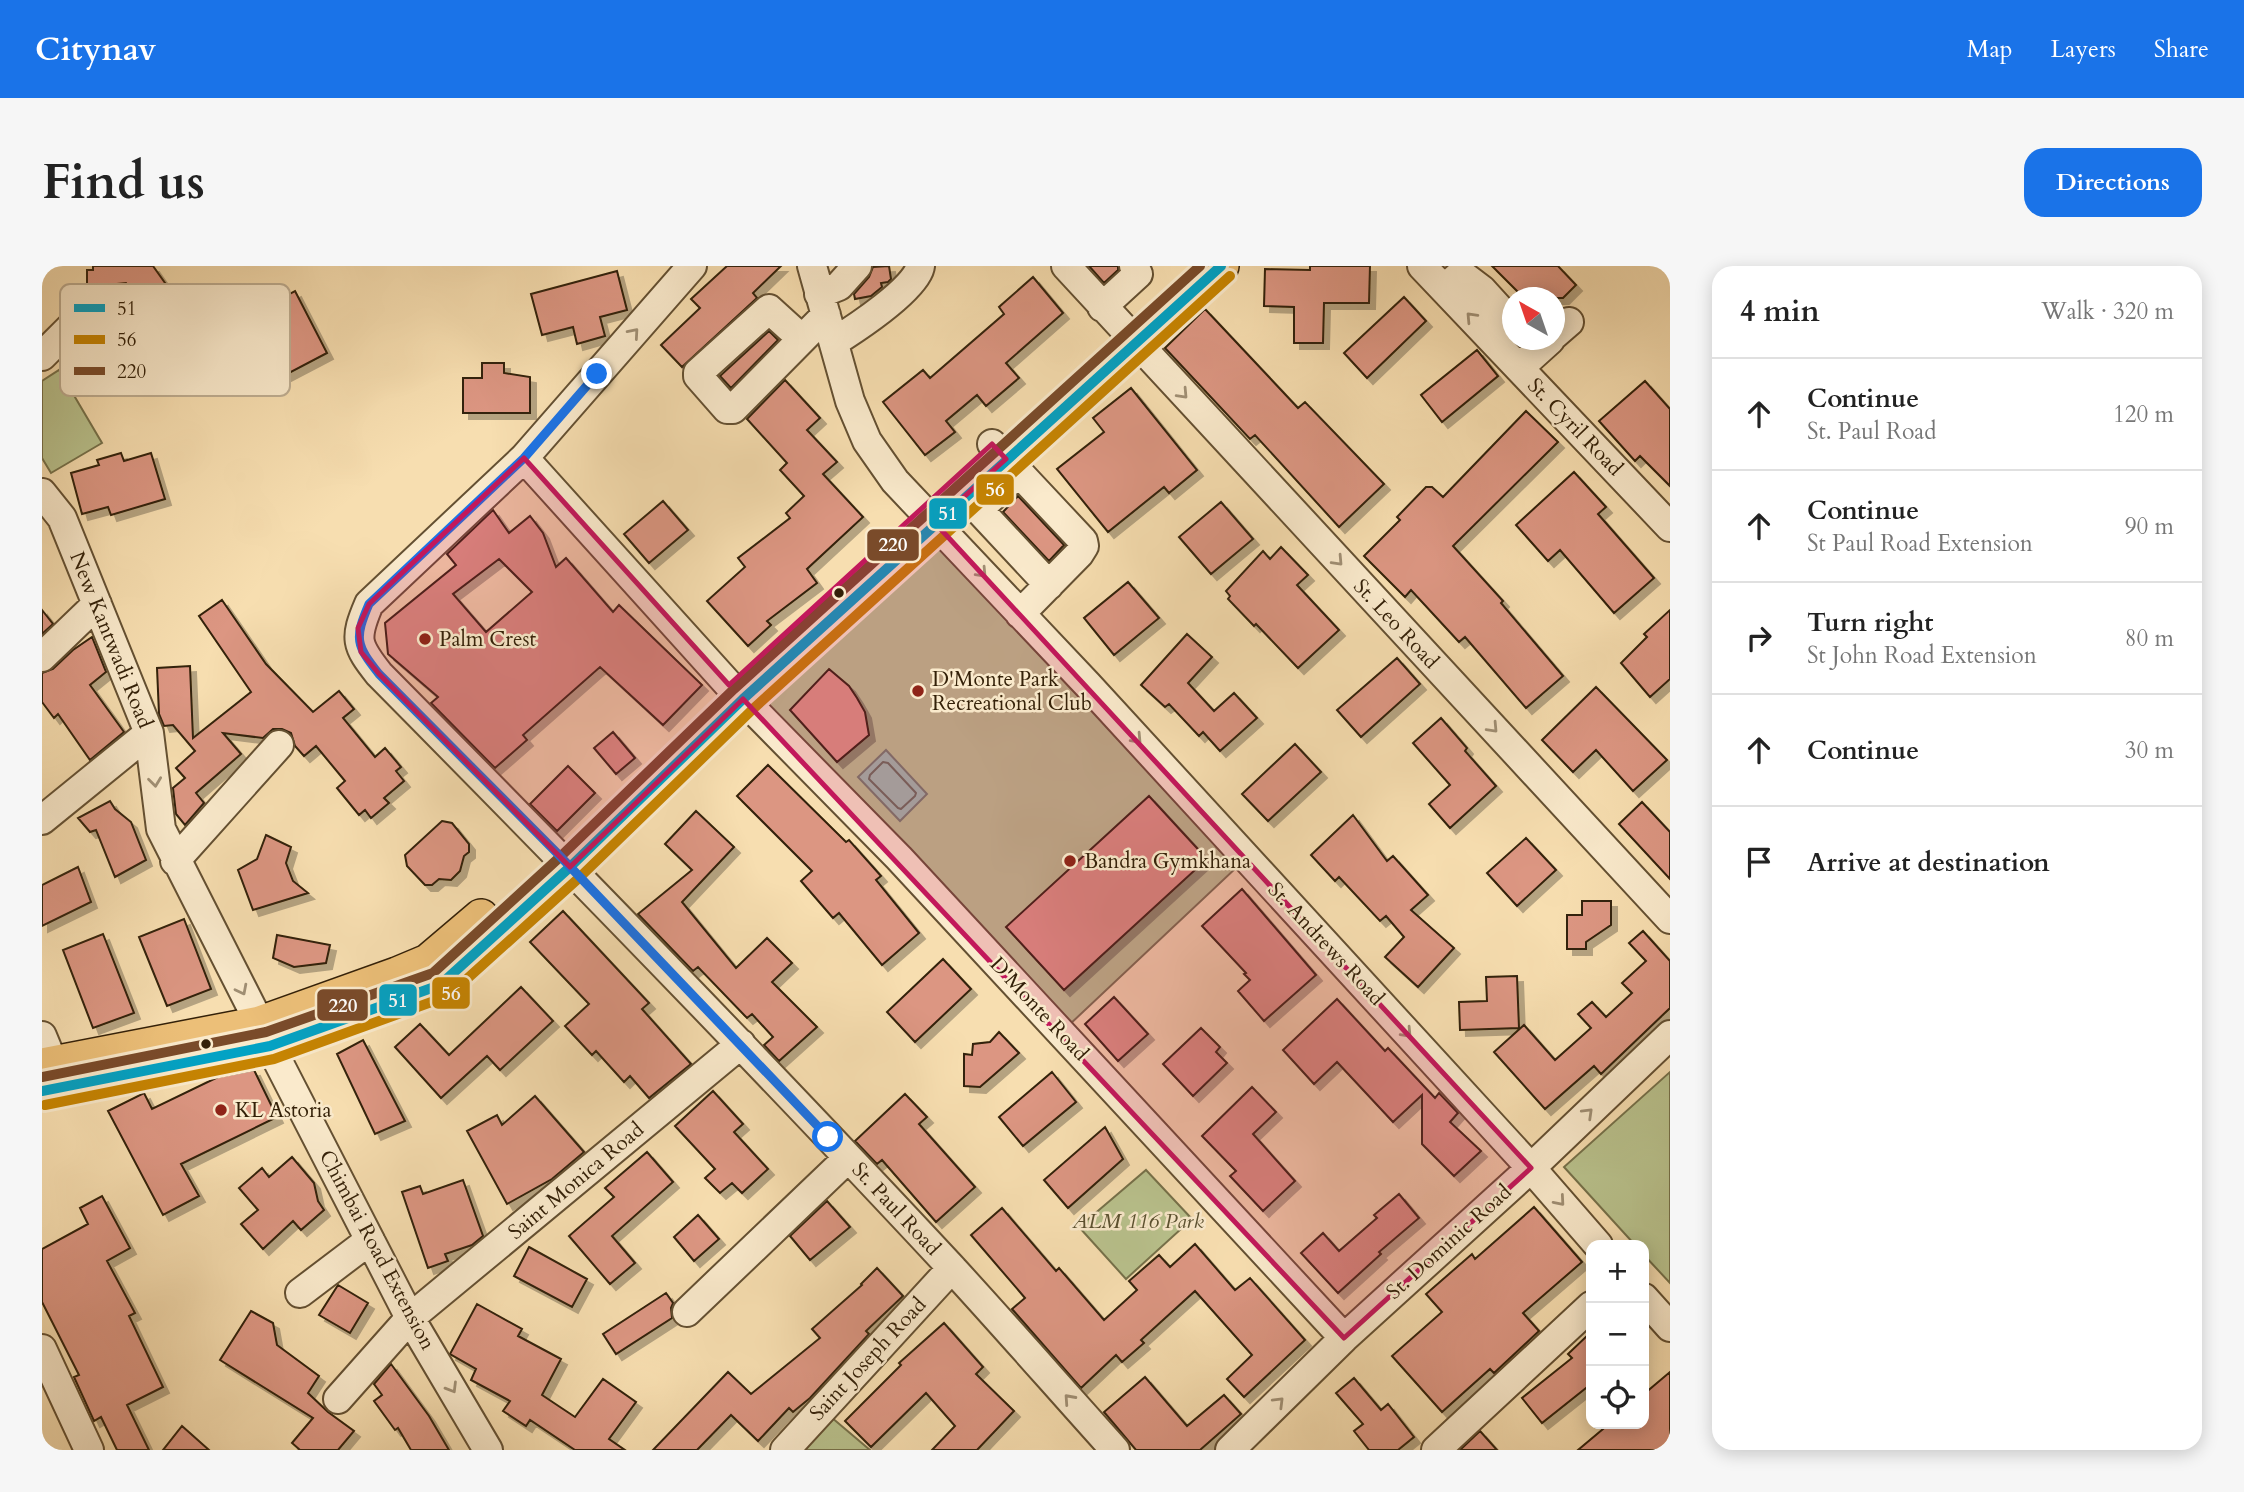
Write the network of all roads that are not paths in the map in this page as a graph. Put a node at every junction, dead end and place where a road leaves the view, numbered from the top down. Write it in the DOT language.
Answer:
graph roads {
  1 [pos="692,266"];
  2 [pos="812,266"];
  3 [pos="920,266"];
  4 [pos="1066,266"];
  5 [pos="1134,266"];
  6 [pos="1190,266"];
  7 [pos="1221,266"];
  8 [pos="1422,266"];
  9 [pos="1444,289"];
  10 [pos="838,305"];
  11 [pos="1502,311"];
  12 [pos="1502,321"];
  13 [pos="1120,326"];
  14 [pos="60,338"];
  15 [pos="802,339"];
  16 [pos="1546,350"];
  17 [pos="42,356"];
  18 [pos="524,458"];
  19 [pos="1006,458"];
  20 [pos="42,493"];
  21 [pos="928,515"];
  22 [pos="1670,527"];
  23 [pos="1049,585"];
  24 [pos="97,604"];
  25 [pos="1020,614"];
  26 [pos="42,657"];
  27 [pos="736,692"];
  28 [pos="149,733"];
  29 [pos="279,745"];
  30 [pos="42,820"];
  31 [pos="563,859"];
  32 [pos="175,861"];
  33 [pos="1670,919"];
  34 [pos="252,1033"];
  35 [pos="1670,1035"];
  36 [pos="741,1044"];
  37 [pos="49,1069"];
  38 [pos="848,1158"];
  39 [pos="1531,1168"];
  40 [pos="370,1240"];
  41 [pos="1594,1240"];
  42 [pos="952,1268"];
  43 [pos="300,1293"];
  44 [pos="1648,1303"];
  45 [pos="687,1311"];
  46 [pos="1586,1311"];
  47 [pos="410,1318"];
  48 [pos="1670,1327"];
  49 [pos="1344,1338"];
  50 [pos="42,1349"];
  51 [pos="338,1399"];
  52 [pos="89,1450"];
  53 [pos="488,1450"];
  54 [pos="785,1450"];
  55 [pos="1115,1450"];
  56 [pos="1230,1450"];
  57 [pos="1436,1450"];
  18 -- 1 [label="street, one-way"];
  2 -- 10 [label="street, St. Andrews Road"];
  3 -- 10 [label="street"];
  4 -- 13 [label="street, St. Leo Road"];
  5 -- 13 [label="street"];
  6 -- 13 [label="main road"];
  7 -- 13 [label="main road"];
  8 -- 9 [label="street, St. Cyril Road"];
  9 -- 11 [label="street"];
  12 -- 9 [label="street, St. Cyril Road, one-way"];
  10 -- 15 [label="street"];
  10 -- 21 [label="street, St. Andrews Road"];
  13 -- 19 [label="main road"];
  13 -- 33 [label="street, St. Leo Road, one-way"];
  14 -- 17 [label="street"];
  16 -- 22 [label="street, St. Cyril Road"];
  18 -- 27 [label="street, D'Monte Road"];
  18 -- 31 [label="street, St. Paul Road"];
  19 -- 21 [label="main road"];
  19 -- 23 [label="street"];
  19 -- 23 [label="street"];
  20 -- 24 [label="street, New Kantwadi Road"];
  21 -- 25 [label="street, St. Andrews Road, one-way"];
  21 -- 27 [label="main road"];
  23 -- 25 [label="street"];
  24 -- 26 [label="street"];
  24 -- 28 [label="street, New Kantwadi Road"];
  25 -- 39 [label="street, St. Andrews Road, one-way"];
  27 -- 31 [label="main road"];
  27 -- 49 [label="street, D'Monte Road"];
  28 -- 30 [label="street"];
  28 -- 32 [label="street, New Kantwadi Road, one-way"];
  29 -- 32 [label="street"];
  31 -- 34 [label="main road"];
  31 -- 36 [label="street, St. Paul Road"];
  32 -- 34 [label="street, New Kantwadi Road, one-way"];
  34 -- 37 [label="main road"];
  34 -- 37 [label="main road"];
  34 -- 40 [label="street, Chimbai Road Extension"];
  39 -- 35 [label="street, St. Dominic Road, one-way"];
  36 -- 38 [label="street, St. Paul Road"];
  36 -- 47 [label="street, Saint Monica Road"];
  38 -- 42 [label="street, St. Paul Road"];
  38 -- 45 [label="street"];
  39 -- 41 [label="street, St. Andrews Road, one-way"];
  39 -- 49 [label="street, St. Dominic Road"];
  40 -- 43 [label="street"];
  40 -- 47 [label="street, Chimbai Road Extension"];
  42 -- 54 [label="street, Saint Joseph Road"];
  55 -- 42 [label="street, St. Paul Road, one-way"];
  44 -- 48 [label="street"];
  46 -- 57 [label="street"];
  47 -- 51 [label="street, Saint Monica Road"];
  47 -- 53 [label="street, Chimbai Road Extension, one-way"];
  56 -- 49 [label="street, St. Dominic Road, one-way"];
  50 -- 52 [label="street"];
}
